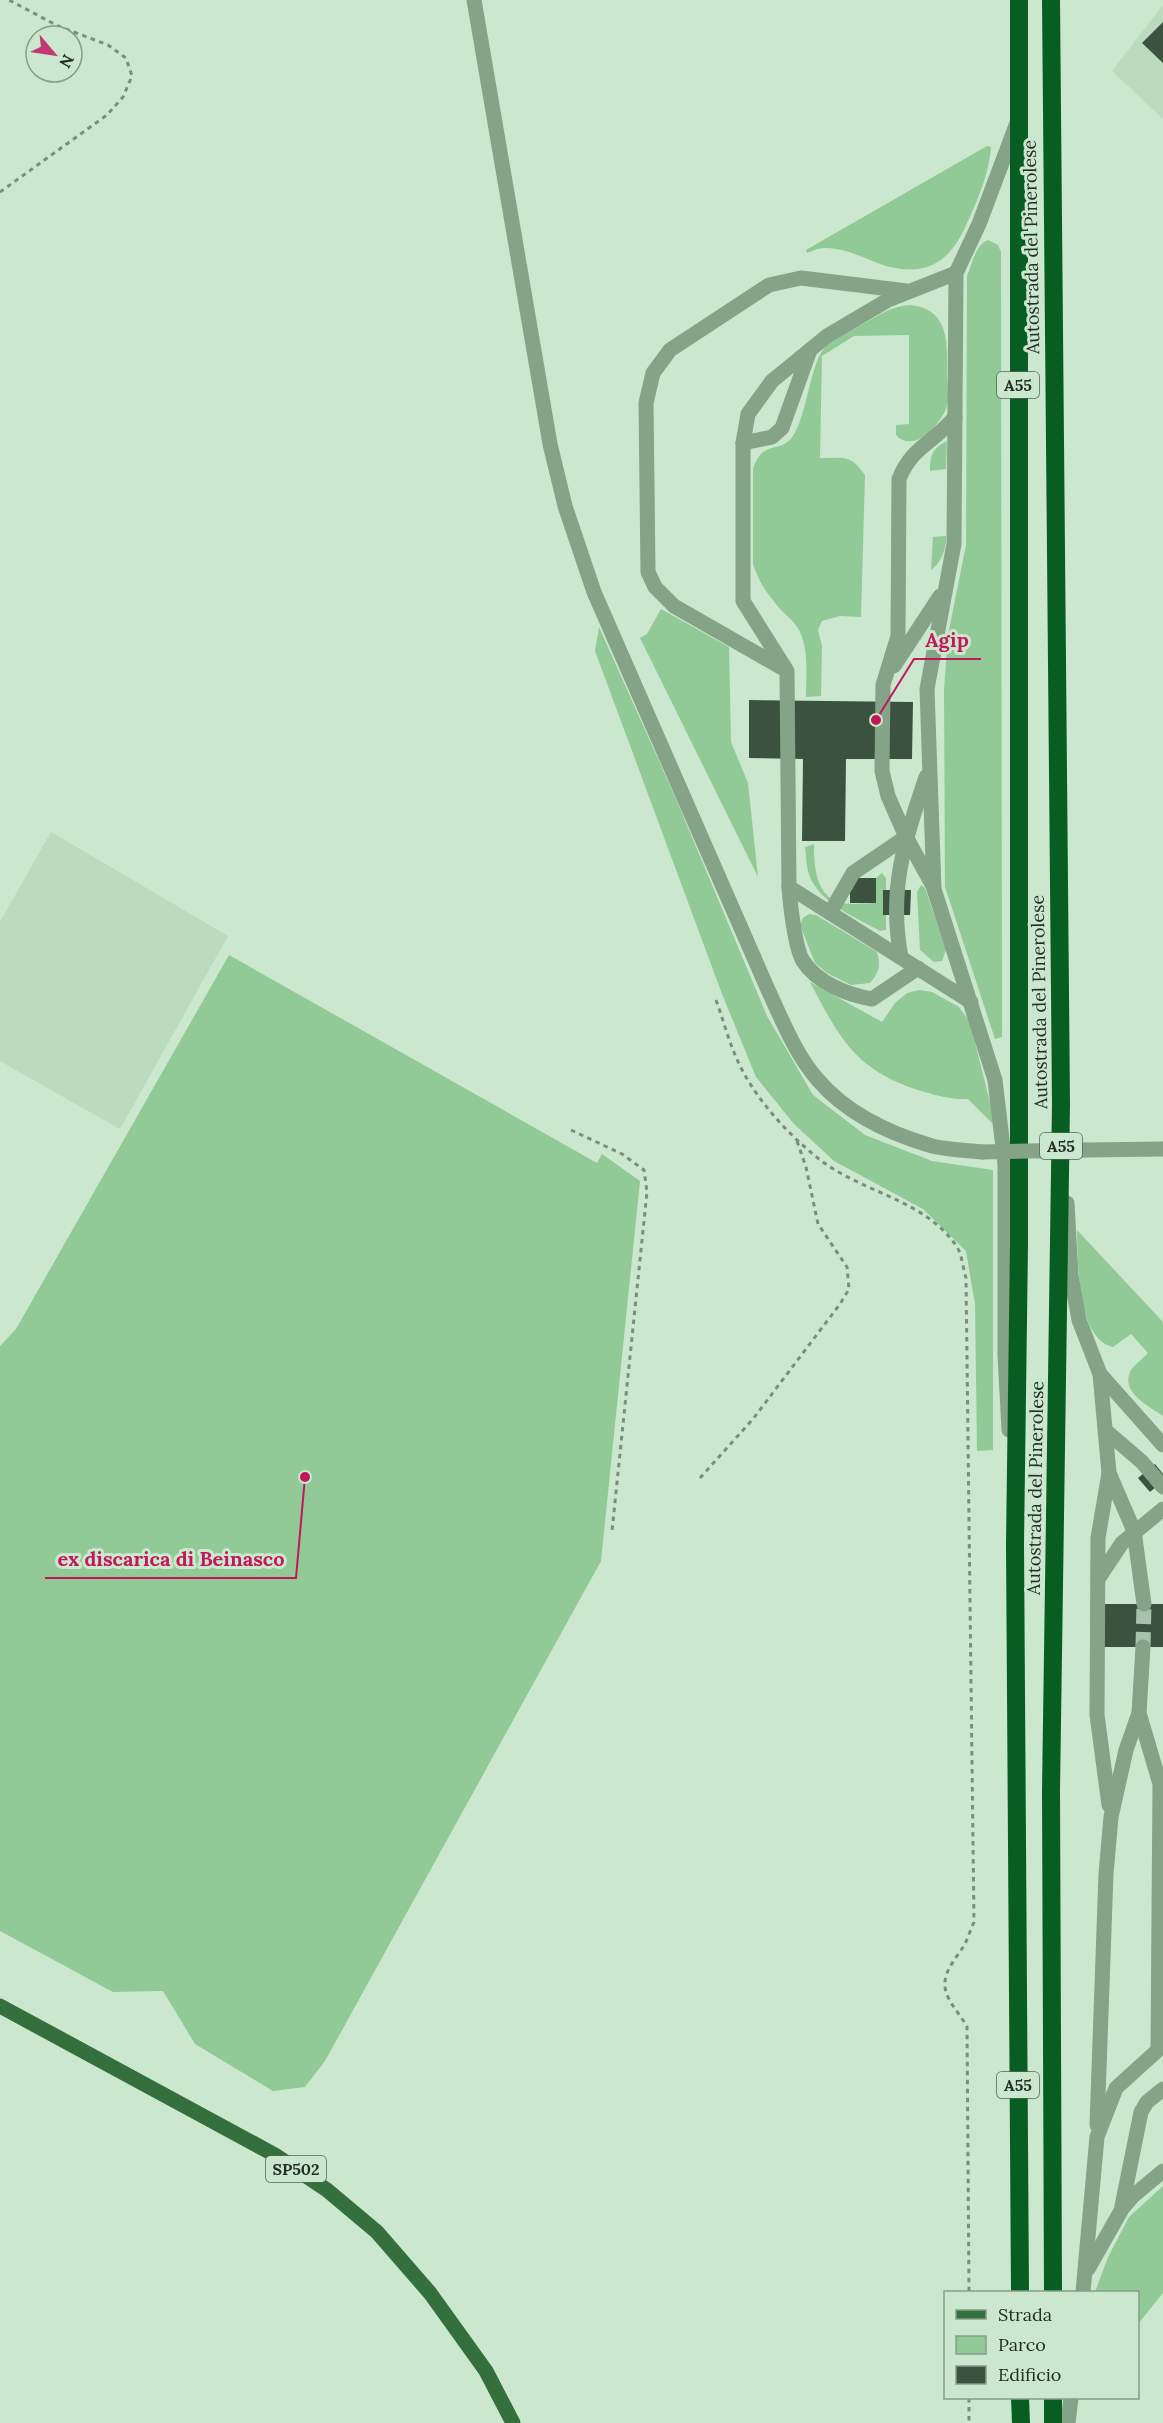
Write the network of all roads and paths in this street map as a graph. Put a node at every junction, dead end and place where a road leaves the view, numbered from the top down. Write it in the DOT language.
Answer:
graph roads {
  1 [pos="9,0"];
  2 [pos="474,0"];
  3 [pos="1019,0"];
  4 [pos="1051,0"];
  5 [pos="1019,118"];
  6 [pos="0,192"];
  7 [pos="956,273"];
  8 [pos="910,292"];
  9 [pos="810,350"];
  10 [pos="955,417"];
  11 [pos="743,443"];
  12 [pos="947,583"];
  13 [pos="787,671"];
  14 [pos="883,685"];
  15 [pos="929,765"];
  16 [pos="906,837"];
  17 [pos="789,887"];
  18 [pos="934,889"];
  19 [pos="831,913"];
  20 [pos="901,957"];
  21 [pos="918,968"];
  22 [pos="716,1000"];
  23 [pos="971,1002"];
  24 [pos="1061,1104"];
  25 [pos="572,1130"];
  26 [pos="796,1139"];
  27 [pos="1163,1149"];
  28 [pos="1100,1374"];
  29 [pos="1106,1431"];
  30 [pos="1163,1445"];
  31 [pos="1109,1473"];
  32 [pos="700,1478"];
  33 [pos="1163,1487"];
  34 [pos="1163,1509"];
  35 [pos="612,1531"];
  36 [pos="1134,1531"];
  37 [pos="1015,1544"];
  38 [pos="1098,1579"];
  39 [pos="1144,1604"];
  40 [pos="1143,1647"];
  41 [pos="1139,1713"];
  42 [pos="1157,1757"];
  43 [pos="1111,1817"];
  44 [pos="1161,1901"];
  45 [pos="0,2006"];
  46 [pos="1161,2048"];
  47 [pos="1163,2089"];
  48 [pos="1097,2137"];
  49 [pos="1163,2171"];
  50 [pos="1122,2209"];
  51 [pos="1085,2275"];
  52 [pos="969,2291"];
  53 [pos="1020,2291"];
  54 [pos="1053,2291"];
  55 [pos="1083,2291"];
  56 [pos="969,2399"];
  57 [pos="1020,2399"];
  58 [pos="1053,2399"];
  59 [pos="1071,2399"];
  60 [pos="513,2423"];
  61 [pos="969,2423"];
  62 [pos="1021,2423"];
  63 [pos="1053,2423"];
  64 [pos="1068,2423"];
  1 -- 6 [label="path"];
  2 -- 27 [label="street, bridge"];
  3 -- 5 [label="highway, Autostrada del Pinerolese / A55"];
  4 -- 24 [label="highway, Autostrada del Pinerolese / A55"];
  5 -- 7 [label="street"];
  5 -- 37 [label="highway, Autostrada del Pinerolese / A55"];
  7 -- 8 [label="street"];
  7 -- 10 [label="street"];
  8 -- 9 [label="street"];
  8 -- 13 [label="street"];
  9 -- 11 [label="street"];
  9 -- 11 [label="street"];
  10 -- 12 [label="street"];
  10 -- 14 [label="street"];
  11 -- 13 [label="street"];
  12 -- 14 [label="street"];
  12 -- 15 [label="street"];
  13 -- 17 [label="street"];
  14 -- 16 [label="street"];
  15 -- 16 [label="street"];
  15 -- 18 [label="street"];
  16 -- 18 [label="street"];
  16 -- 19 [label="street"];
  16 -- 20 [label="street"];
  17 -- 19 [label="street"];
  17 -- 21 [label="street"];
  18 -- 23 [label="street"];
  19 -- 20 [label="street"];
  20 -- 21 [label="street"];
  21 -- 23 [label="street"];
  22 -- 26 [label="path"];
  23 -- 37 [label="street"];
  24 -- 28 [label="street"];
  24 -- 54 [label="highway, Autostrada del Pinerolese / A55"];
  25 -- 35 [label="path"];
  26 -- 32 [label="path"];
  26 -- 52 [label="path"];
  28 -- 29 [label="street"];
  28 -- 30 [label="street"];
  29 -- 31 [label="street"];
  29 -- 33 [label="street"];
  31 -- 36 [label="street"];
  31 -- 38 [label="street"];
  34 -- 36 [label="street"];
  36 -- 38 [label="street"];
  36 -- 39 [label="street"];
  37 -- 53 [label="highway, Autostrada del Pinerolese / A55"];
  38 -- 43 [label="street"];
  40 -- 41 [label="street"];
  41 -- 42 [label="street"];
  41 -- 43 [label="street"];
  42 -- 44 [label="street"];
  43 -- 48 [label="street"];
  44 -- 46 [label="street"];
  45 -- 60 [label="main road, SP502"];
  46 -- 48 [label="street"];
  47 -- 50 [label="street"];
  48 -- 51 [label="street"];
  49 -- 50 [label="street"];
  50 -- 51 [label="street"];
  51 -- 55 [label="street"];
  56 -- 61 [label="path"];
  57 -- 62 [label="highway"];
  58 -- 63 [label="highway"];
  59 -- 64 [label="street"];
}
